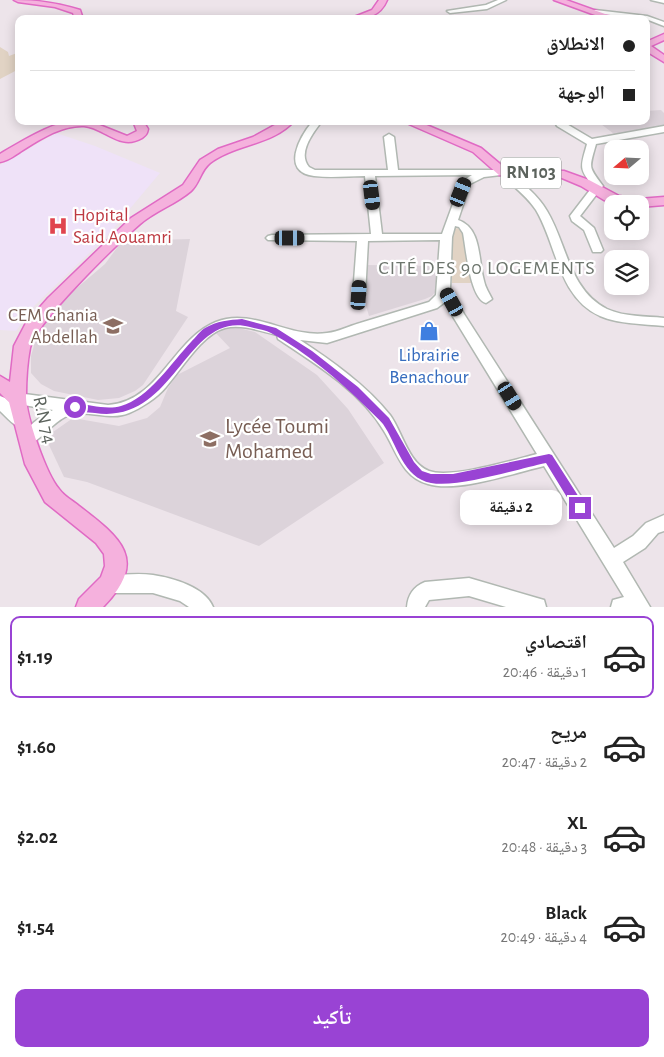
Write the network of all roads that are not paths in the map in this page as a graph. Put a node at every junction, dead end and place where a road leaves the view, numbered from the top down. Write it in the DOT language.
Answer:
graph roads {
  1 [pos="18,0"];
  2 [pos="383,0"];
  3 [pos="503,0"];
  4 [pos="558,0"];
  5 [pos="655,0"];
  6 [pos="664,1"];
  7 [pos="450,11"];
  8 [pos="595,12"];
  9 [pos="78,15"];
  10 [pos="366,15"];
  11 [pos="604,15"];
  12 [pos="621,15"];
  13 [pos="650,19"];
  14 [pos="664,24"];
  15 [pos="664,37"];
  16 [pos="650,44"];
  17 [pos="650,49"];
  18 [pos="664,59"];
  19 [pos="65,125"];
  20 [pos="97,125"];
  21 [pos="140,125"];
  22 [pos="283,125"];
  23 [pos="315,125"];
  24 [pos="416,125"];
  25 [pos="562,125"];
  26 [pos="664,130"];
  27 [pos="389,137"];
  28 [pos="592,143"];
  29 [pos="0,159"];
  30 [pos="370,172"];
  31 [pos="393,172"];
  32 [pos="503,172"];
  33 [pos="596,190"];
  34 [pos="664,201"];
  35 [pos="451,221"];
  36 [pos="377,236"];
  37 [pos="363,237"];
  38 [pos="446,237"];
  39 [pos="272,238"];
  40 [pos="597,250"];
  41 [pos="444,289"];
  42 [pos="359,295"];
  43 [pos="486,299"];
  44 [pos="664,322"];
  45 [pos="273,330"];
  46 [pos="0,382"];
  47 [pos="8,401"];
  48 [pos="75,407"];
  49 [pos="27,439"];
  50 [pos="549,458"];
  51 [pos="664,523"];
  52 [pos="611,559"];
  53 [pos="110,584"];
  54 [pos="93,605"];
  55 [pos="640,605"];
  56 [pos="204,607"];
  57 [pos="416,607"];
  58 [pos="537,607"];
  59 [pos="620,607"];
  1 -- 9 [label="main road"];
  2 -- 10 [label="main road"];
  3 -- 7 [label="street"];
  4 -- 8 [label="main road"];
  5 -- 6 [label="street"];
  8 -- 11 [label="main road"];
  8 -- 12 [label="street"];
  13 -- 14 [label="street"];
  15 -- 16 [label="main road"];
  17 -- 18 [label="main road"];
  19 -- 29 [label="main road"];
  20 -- 21 [label="main road"];
  22 -- 47 [label="main road, R.N 74"];
  23 -- 30 [label="street"];
  24 -- 32 [label="main road, RN 103"];
  25 -- 28 [label="street"];
  26 -- 28 [label="street"];
  27 -- 31 [label="street"];
  28 -- 33 [label="street"];
  30 -- 31 [label="street"];
  30 -- 36 [label="street"];
  31 -- 32 [label="street"];
  32 -- 33 [label="main road, RN 103"];
  32 -- 35 [label="street"];
  32 -- 44 [label="street"];
  33 -- 34 [label="main road, RN 103"];
  33 -- 40 [label="street"];
  35 -- 38 [label="street"];
  35 -- 43 [label="street"];
  36 -- 37 [label="street"];
  36 -- 38 [label="street"];
  37 -- 39 [label="street"];
  37 -- 42 [label="street"];
  38 -- 41 [label="street"];
  41 -- 45 [label="street"];
  41 -- 50 [label="street"];
  45 -- 48 [label="street"];
  45 -- 50 [label="street"];
  46 -- 47 [label="main road"];
  47 -- 48 [label="street"];
  47 -- 49 [label="main road, R.N 74"];
  48 -- 49 [label="street"];
  49 -- 53 [label="main road, R.N 74"];
  50 -- 52 [label="street"];
  51 -- 52 [label="street"];
  52 -- 55 [label="street"];
  53 -- 54 [label="main road, R.N 74"];
  53 -- 56 [label="street"];
  55 -- 59 [label="street"];
  57 -- 58 [label="street"];
}
